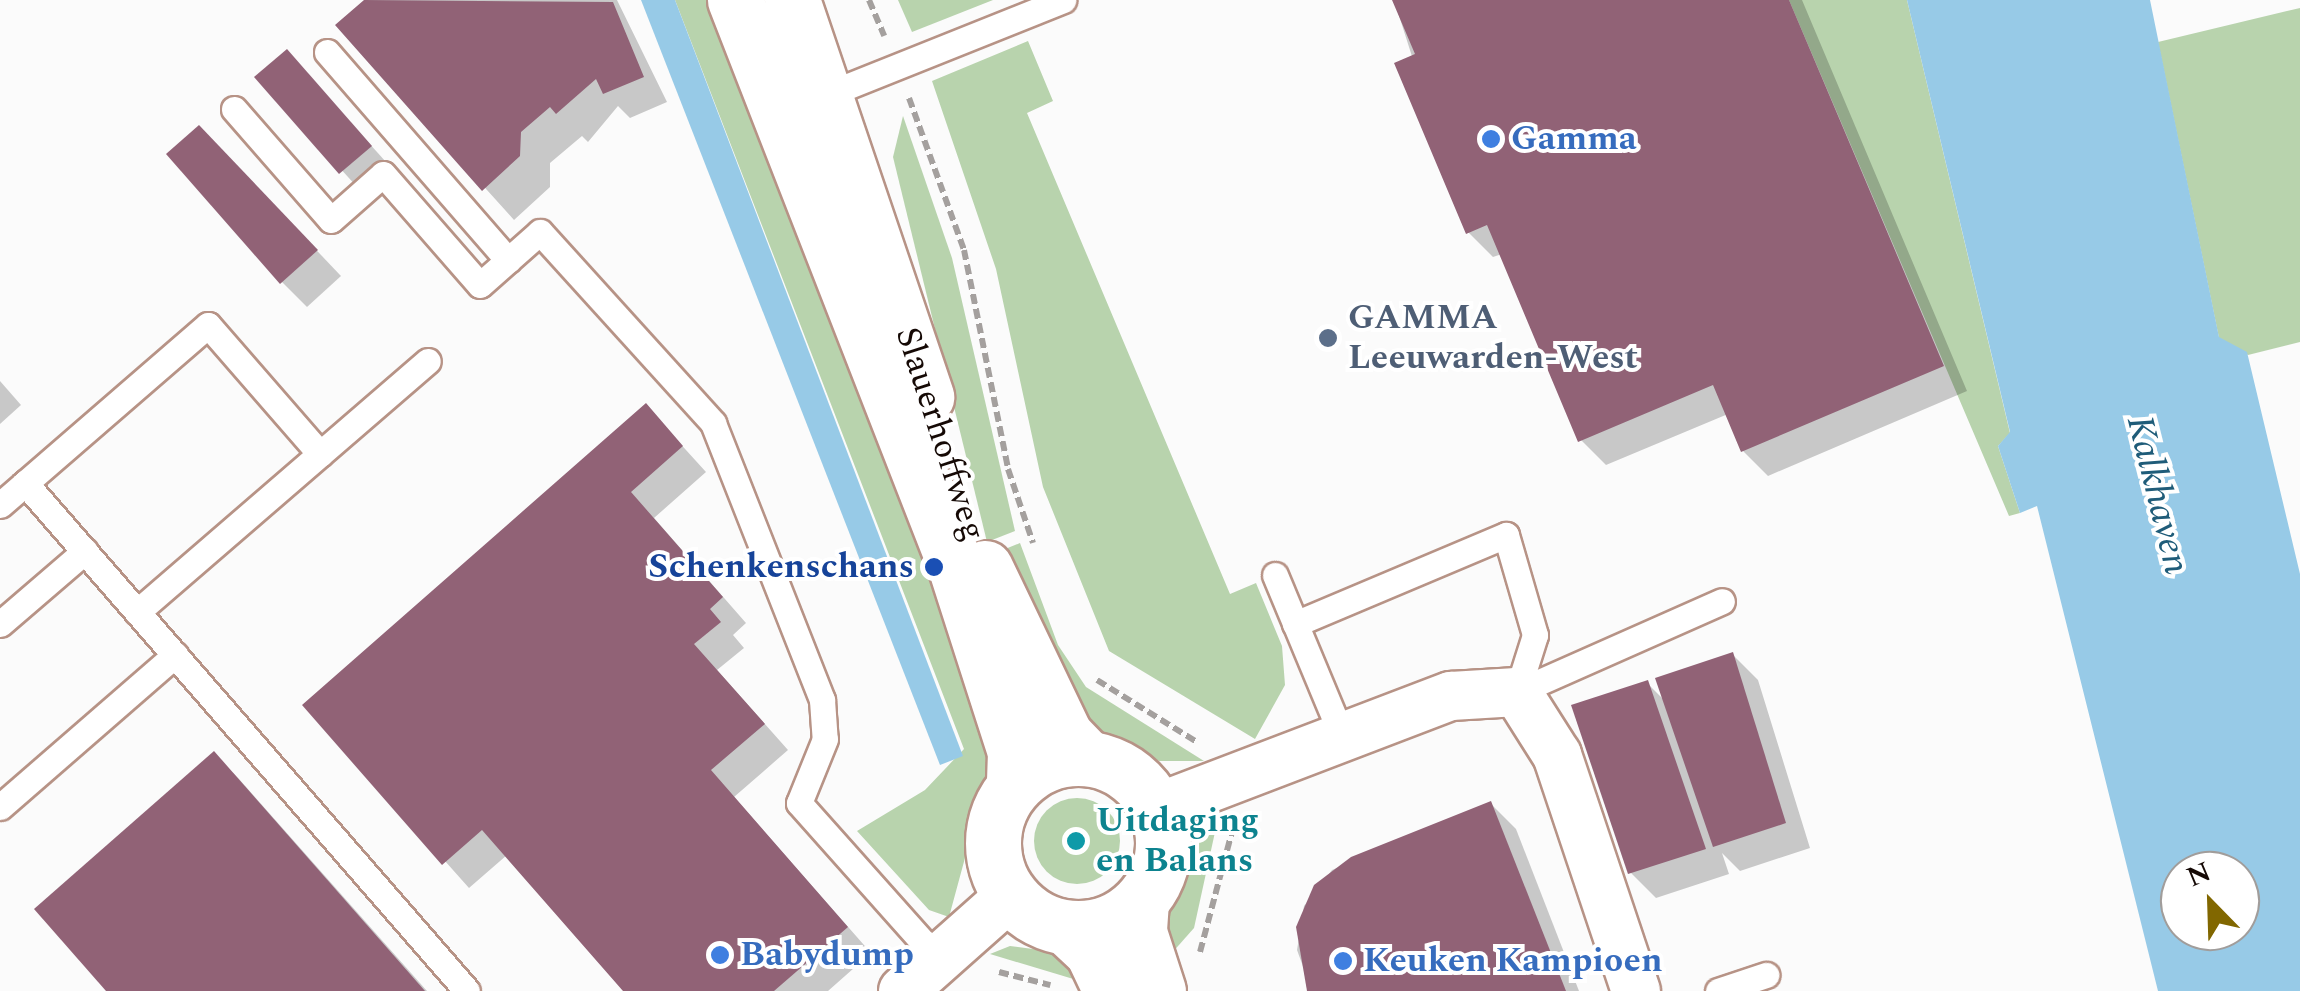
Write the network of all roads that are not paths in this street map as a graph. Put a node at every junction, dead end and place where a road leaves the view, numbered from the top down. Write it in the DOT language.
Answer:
graph roads {
  1 [pos="735,0"];
  2 [pos="792,0"];
  3 [pos="1063,0"];
  4 [pos="327,52"];
  5 [pos="804,104"];
  6 [pos="234,109"];
  7 [pos="508,260"];
  8 [pos="428,361"];
  9 [pos="320,454"];
  10 [pos="25,483"];
  11 [pos="0,505"];
  12 [pos="85,551"];
  13 [pos="1275,575"];
  14 [pos="1722,600"];
  15 [pos="137,612"];
  16 [pos="0,624"];
  17 [pos="1296,624"];
  18 [pos="175,655"];
  19 [pos="1517,692"];
  20 [pos="1342,736"];
  21 [pos="1087,758"];
  22 [pos="1014,786"];
  23 [pos="0,806"];
  24 [pos="1157,808"];
  25 [pos="1010,896"];
  26 [pos="1141,901"];
  27 [pos="1067,928"];
  28 [pos="946,954"];
  29 [pos="1766,975"];
  30 [pos="1178,977"];
  31 [pos="468,991"];
  32 [pos="904,991"];
  33 [pos="1110,991"];
  34 [pos="1636,991"];
  35 [pos="1718,991"];
  1 -- 5 [label="main road, Slauerhoffweg"];
  2 -- 5 [label="main road, Slauerhoffweg"];
  3 -- 5 [label="lane"];
  4 -- 7 [label="lane"];
  5 -- 21 [label="main road, Slauerhoffweg"];
  5 -- 22 [label="main road, Slauerhoffweg"];
  6 -- 7 [label="lane"];
  7 -- 28 [label="lane"];
  8 -- 9 [label="lane"];
  9 -- 10 [label="lane"];
  9 -- 15 [label="lane"];
  10 -- 11 [label="lane"];
  10 -- 12 [label="lane"];
  12 -- 15 [label="lane"];
  12 -- 16 [label="lane"];
  13 -- 17 [label="lane"];
  14 -- 19 [label="lane"];
  15 -- 18 [label="lane"];
  17 -- 19 [label="lane"];
  17 -- 20 [label="lane"];
  18 -- 23 [label="lane"];
  18 -- 31 [label="lane"];
  19 -- 20 [label="street"];
  19 -- 34 [label="street"];
  20 -- 24 [label="street"];
  21 -- 22 [label="main road"];
  21 -- 24 [label="main road"];
  22 -- 25 [label="main road"];
  24 -- 26 [label="main road"];
  25 -- 27 [label="main road"];
  25 -- 28 [label="street"];
  26 -- 27 [label="main road"];
  26 -- 30 [label="main road"];
  27 -- 33 [label="main road"];
  28 -- 32 [label="street"];
  29 -- 35 [label="lane"];
}
